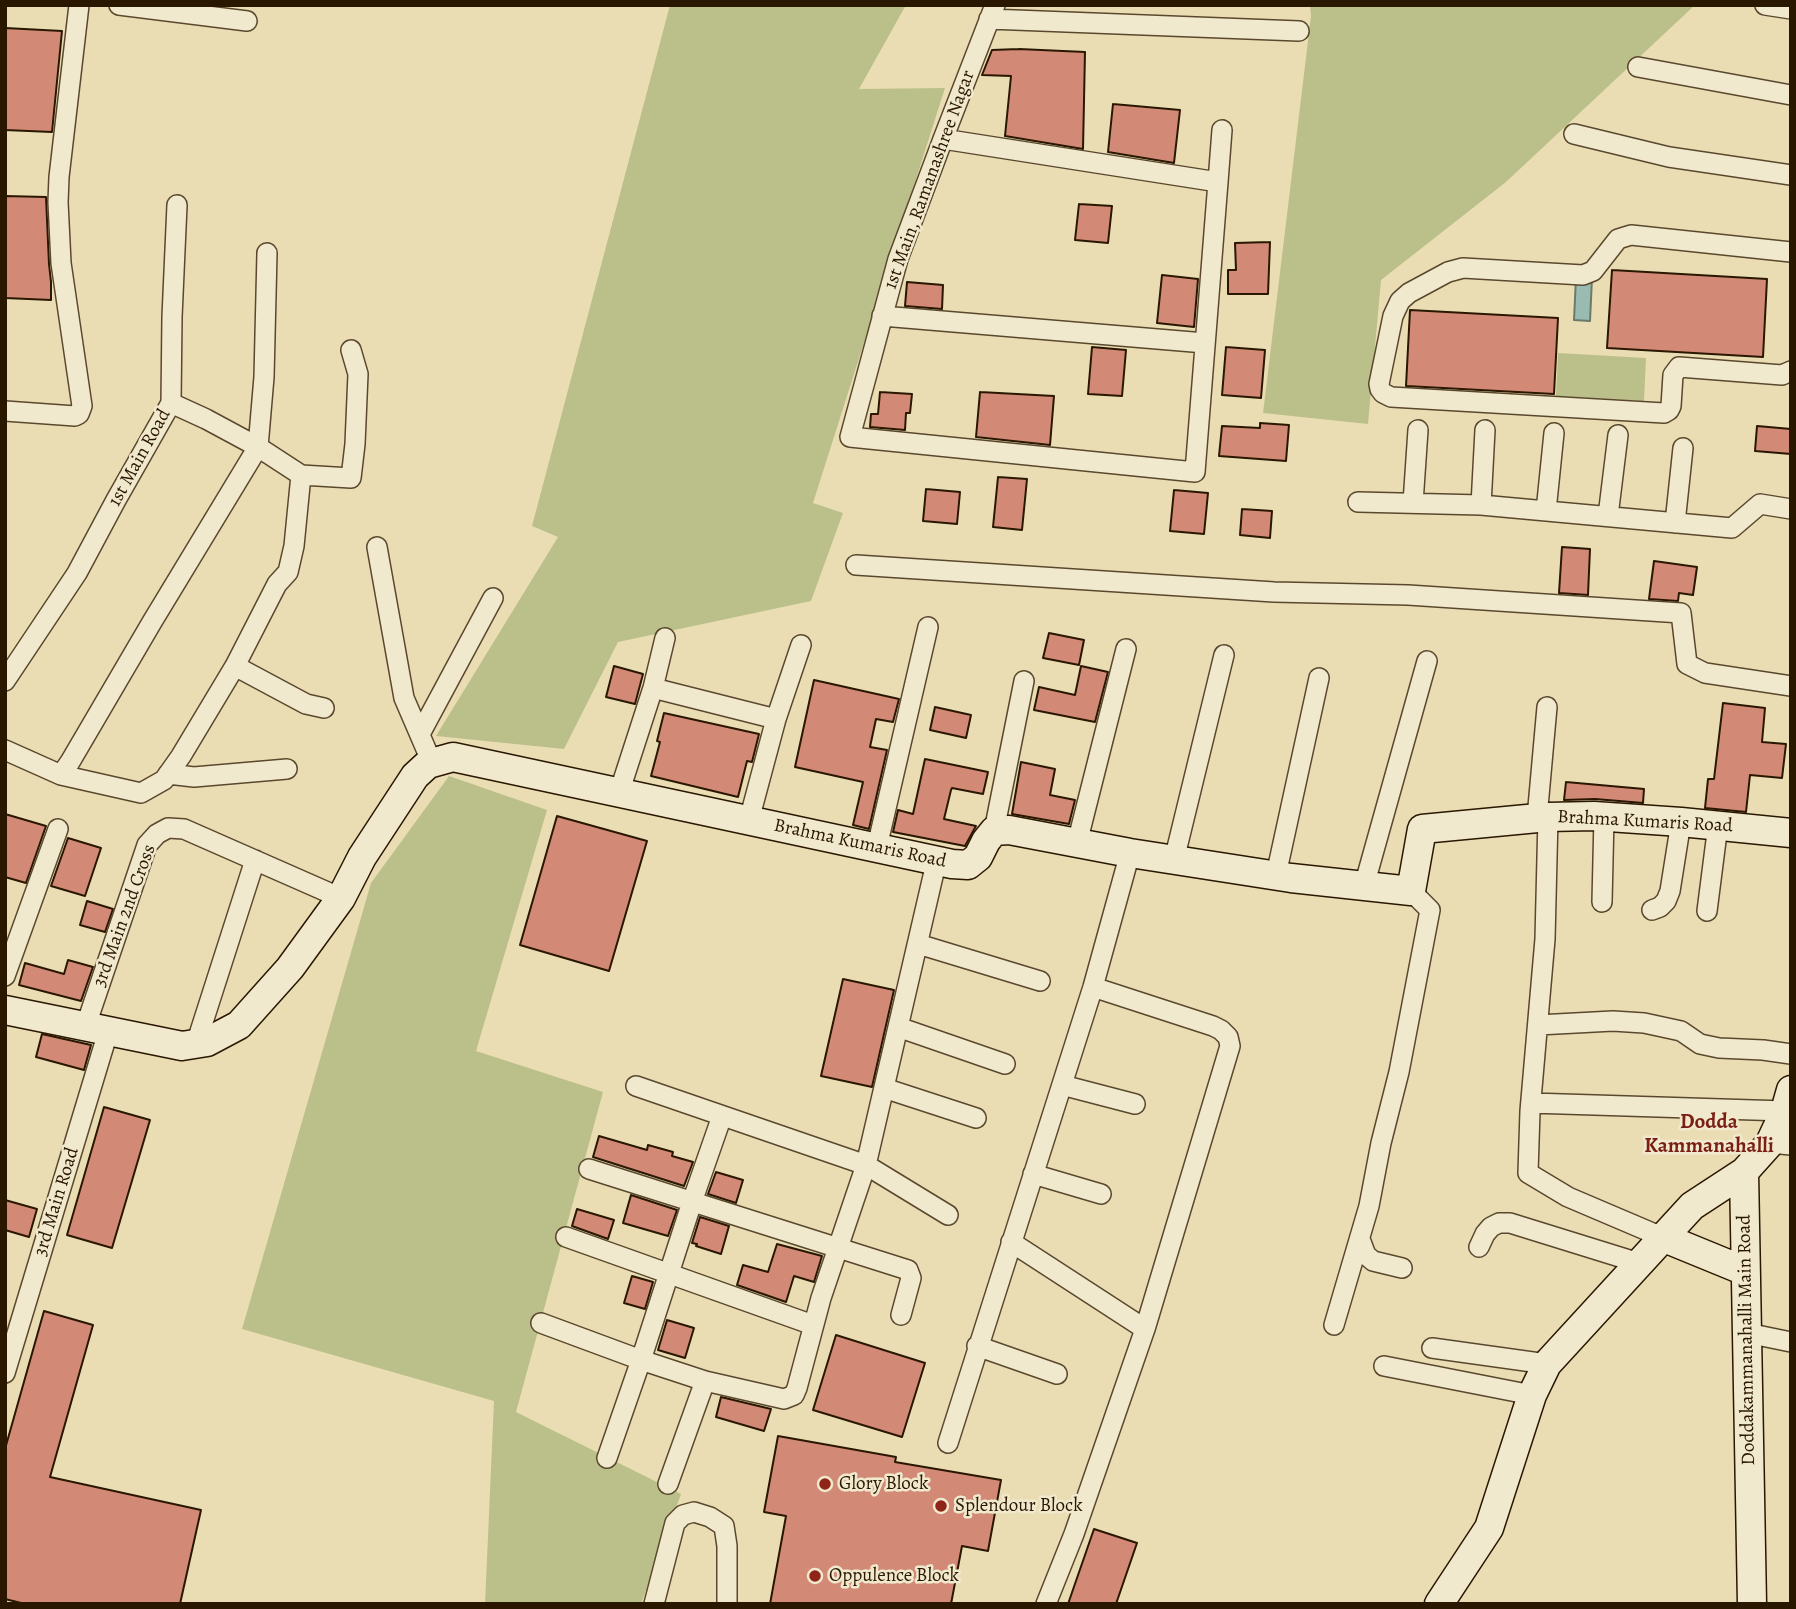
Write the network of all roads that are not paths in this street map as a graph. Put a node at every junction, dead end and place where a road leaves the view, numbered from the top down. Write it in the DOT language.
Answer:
graph roads {
  1 [pos="79,5"];
  2 [pos="119,5"];
  3 [pos="1765,5"];
  4 [pos="158,8"];
  5 [pos="1791,9"];
  6 [pos="992,12"];
  7 [pos="247,21"];
  8 [pos="1300,30"];
  9 [pos="1638,67"];
  10 [pos="1791,95"];
  11 [pos="1222,130"];
  12 [pos="1574,134"];
  13 [pos="943,139"];
  14 [pos="1791,175"];
  15 [pos="1218,182"];
  16 [pos="177,205"];
  17 [pos="1791,252"];
  18 [pos="267,253"];
  19 [pos="882,316"];
  20 [pos="1205,343"];
  21 [pos="351,350"];
  22 [pos="1791,371"];
  23 [pos="171,403"];
  24 [pos="5,411"];
  25 [pos="1418,430"];
  26 [pos="1485,430"];
  27 [pos="1554,433"];
  28 [pos="1618,435"];
  29 [pos="258,447"];
  30 [pos="1683,448"];
  31 [pos="301,475"];
  32 [pos="1358,502"];
  33 [pos="1413,503"];
  34 [pos="1481,505"];
  35 [pos="1791,509"];
  36 [pos="1546,511"];
  37 [pos="1608,516"];
  38 [pos="1675,523"];
  39 [pos="377,547"];
  40 [pos="856,565"];
  41 [pos="493,598"];
  42 [pos="928,627"];
  43 [pos="665,638"];
  44 [pos="801,645"];
  45 [pos="1126,649"];
  46 [pos="1224,655"];
  47 [pos="1427,661"];
  48 [pos="235,666"];
  49 [pos="1319,678"];
  50 [pos="5,681"];
  51 [pos="1024,681"];
  52 [pos="1791,686"];
  53 [pos="653,688"];
  54 [pos="1547,707"];
  55 [pos="324,708"];
  56 [pos="776,719"];
  57 [pos="420,734"];
  58 [pos="5,750"];
  59 [pos="432,763"];
  60 [pos="287,769"];
  61 [pos="168,774"];
  62 [pos="61,775"];
  63 [pos="619,793"];
  64 [pos="1542,817"];
  65 [pos="1604,817"];
  66 [pos="749,820"];
  67 [pos="1681,822"];
  68 [pos="1718,825"];
  69 [pos="58,829"];
  70 [pos="994,831"];
  71 [pos="1791,833"];
  72 [pos="1077,843"];
  73 [pos="877,847"];
  74 [pos="1130,853"];
  75 [pos="937,859"];
  76 [pos="255,860"];
  77 [pos="1174,860"];
  78 [pos="1276,875"];
  79 [pos="1364,886"];
  80 [pos="1411,891"];
  81 [pos="341,898"];
  82 [pos="1602,902"];
  83 [pos="1652,910"];
  84 [pos="1707,911"];
  85 [pos="918,944"];
  86 [pos="5,976"];
  87 [pos="1040,981"];
  88 [pos="1093,987"];
  89 [pos="5,1010"];
  90 [pos="1538,1025"];
  91 [pos="898,1027"];
  92 [pos="97,1030"];
  93 [pos="196,1044"];
  94 [pos="1791,1054"];
  95 [pos="1005,1065"];
  96 [pos="1062,1085"];
  97 [pos="636,1086"];
  98 [pos="884,1088"];
  99 [pos="1788,1100"];
  100 [pos="1531,1103"];
  101 [pos="1135,1104"];
  102 [pos="722,1116"];
  103 [pos="976,1118"];
  104 [pos="1780,1144"];
  105 [pos="866,1165"];
  106 [pos="589,1169"];
  107 [pos="1744,1172"];
  108 [pos="1033,1174"];
  109 [pos="1101,1194"];
  110 [pos="692,1202"];
  111 [pos="948,1215"];
  112 [pos="566,1237"];
  113 [pos="1662,1237"];
  114 [pos="1360,1239"];
  115 [pos="1011,1242"];
  116 [pos="1479,1247"];
  117 [pos="836,1249"];
  118 [pos="1639,1263"];
  119 [pos="1402,1268"];
  120 [pos="1745,1271"];
  121 [pos="669,1274"];
  122 [pos="901,1315"];
  123 [pos="541,1323"];
  124 [pos="813,1325"];
  125 [pos="1334,1325"];
  126 [pos="1145,1329"];
  127 [pos="1747,1334"];
  128 [pos="1791,1342"];
  129 [pos="977,1346"];
  130 [pos="1432,1348"];
  131 [pos="641,1360"];
  132 [pos="1546,1364"];
  133 [pos="1384,1366"];
  134 [pos="5,1373"];
  135 [pos="1058,1374"];
  136 [pos="705,1381"];
  137 [pos="1532,1395"];
  138 [pos="948,1443"];
  139 [pos="607,1458"];
  140 [pos="668,1484"];
  141 [pos="654,1604"];
  142 [pos="727,1604"];
  143 [pos="1046,1604"];
  144 [pos="1439,1604"];
  145 [pos="1752,1604"];
  1 -- 24 [label="street"];
  2 -- 4 [label="street"];
  3 -- 5 [label="street"];
  4 -- 7 [label="street"];
  6 -- 8 [label="street"];
  6 -- 13 [label="street, 1st Main, Ramanashree Nagar"];
  9 -- 10 [label="street"];
  11 -- 15 [label="street"];
  12 -- 14 [label="street"];
  13 -- 15 [label="street"];
  13 -- 19 [label="street, 1st Main, Ramanashree Nagar"];
  15 -- 20 [label="street"];
  16 -- 23 [label="street, 1st Main Road"];
  17 -- 22 [label="street"];
  18 -- 29 [label="street"];
  19 -- 20 [label="street"];
  19 -- 20 [label="street, 1st Main, Ramanashree Nagar"];
  21 -- 31 [label="street"];
  23 -- 29 [label="street"];
  23 -- 50 [label="street, 1st Main Road"];
  25 -- 33 [label="street"];
  26 -- 34 [label="street"];
  27 -- 36 [label="street"];
  28 -- 37 [label="street"];
  29 -- 31 [label="street"];
  29 -- 62 [label="street"];
  30 -- 38 [label="street"];
  31 -- 48 [label="street"];
  32 -- 33 [label="street"];
  33 -- 34 [label="street"];
  34 -- 36 [label="street"];
  35 -- 38 [label="street"];
  36 -- 37 [label="street"];
  37 -- 38 [label="street"];
  39 -- 57 [label="street"];
  40 -- 52 [label="street"];
  41 -- 57 [label="street"];
  42 -- 73 [label="street"];
  43 -- 53 [label="street"];
  44 -- 56 [label="street"];
  45 -- 72 [label="street"];
  46 -- 77 [label="street"];
  47 -- 79 [label="street"];
  48 -- 55 [label="street"];
  48 -- 61 [label="street"];
  49 -- 78 [label="street"];
  51 -- 70 [label="street"];
  53 -- 56 [label="street"];
  53 -- 63 [label="street"];
  54 -- 64 [label="street"];
  56 -- 66 [label="street"];
  57 -- 59 [label="street"];
  58 -- 62 [label="street"];
  59 -- 63 [label="street, Brahma Kumaris Road"];
  59 -- 81 [label="street"];
  60 -- 61 [label="street"];
  61 -- 62 [label="street"];
  63 -- 66 [label="street, Brahma Kumaris Road"];
  64 -- 65 [label="street, Brahma Kumaris Road"];
  64 -- 80 [label="street, Brahma Kumaris Road"];
  64 -- 90 [label="street"];
  65 -- 67 [label="street, Brahma Kumaris Road"];
  65 -- 82 [label="street"];
  66 -- 73 [label="street, Brahma Kumaris Road"];
  67 -- 68 [label="street, Brahma Kumaris Road"];
  67 -- 83 [label="street"];
  68 -- 71 [label="street, Brahma Kumaris Road"];
  68 -- 84 [label="street"];
  69 -- 86 [label="street"];
  70 -- 72 [label="street"];
  70 -- 75 [label="street, Brahma Kumaris Road"];
  72 -- 74 [label="street"];
  73 -- 75 [label="street, Brahma Kumaris Road"];
  74 -- 77 [label="street"];
  74 -- 88 [label="street"];
  75 -- 85 [label="street"];
  76 -- 81 [label="street, 3rd Main 2nd Cross"];
  76 -- 92 [label="street, 3rd Main 2nd Cross"];
  76 -- 93 [label="street"];
  77 -- 78 [label="street"];
  78 -- 79 [label="street"];
  79 -- 80 [label="street"];
  80 -- 114 [label="street"];
  81 -- 93 [label="street"];
  85 -- 87 [label="street"];
  85 -- 91 [label="street"];
  88 -- 96 [label="street"];
  88 -- 126 [label="street"];
  89 -- 92 [label="street"];
  90 -- 94 [label="street"];
  90 -- 100 [label="street"];
  91 -- 95 [label="street"];
  91 -- 98 [label="street"];
  92 -- 93 [label="street"];
  92 -- 134 [label="street, 3rd Main Road"];
  96 -- 101 [label="street"];
  96 -- 108 [label="street"];
  97 -- 102 [label="street"];
  98 -- 103 [label="street"];
  98 -- 105 [label="street"];
  99 -- 100 [label="street"];
  99 -- 104 [label="street"];
  100 -- 113 [label="street"];
  102 -- 105 [label="street"];
  102 -- 110 [label="street"];
  104 -- 107 [label="street"];
  105 -- 111 [label="street"];
  105 -- 117 [label="street"];
  106 -- 110 [label="street"];
  107 -- 113 [label="street"];
  107 -- 120 [label="street, Doddakammanahalli Main Road"];
  108 -- 109 [label="street"];
  108 -- 115 [label="street"];
  110 -- 117 [label="street"];
  110 -- 121 [label="street"];
  112 -- 121 [label="street"];
  113 -- 118 [label="street"];
  113 -- 120 [label="street"];
  114 -- 119 [label="street"];
  114 -- 125 [label="street"];
  115 -- 126 [label="street"];
  115 -- 129 [label="street"];
  116 -- 118 [label="street"];
  117 -- 122 [label="street"];
  117 -- 124 [label="street"];
  118 -- 132 [label="street"];
  120 -- 127 [label="street, Doddakammanahalli Main Road"];
  121 -- 124 [label="street"];
  121 -- 131 [label="street"];
  123 -- 131 [label="street"];
  124 -- 136 [label="street"];
  126 -- 143 [label="street"];
  127 -- 128 [label="street"];
  127 -- 145 [label="street, Doddakammanahalli Main Road"];
  129 -- 135 [label="street"];
  129 -- 138 [label="street"];
  130 -- 132 [label="street"];
  131 -- 136 [label="street"];
  131 -- 139 [label="street"];
  132 -- 137 [label="street"];
  133 -- 137 [label="street"];
  136 -- 140 [label="street"];
  137 -- 144 [label="street"];
  141 -- 142 [label="street"];
}
